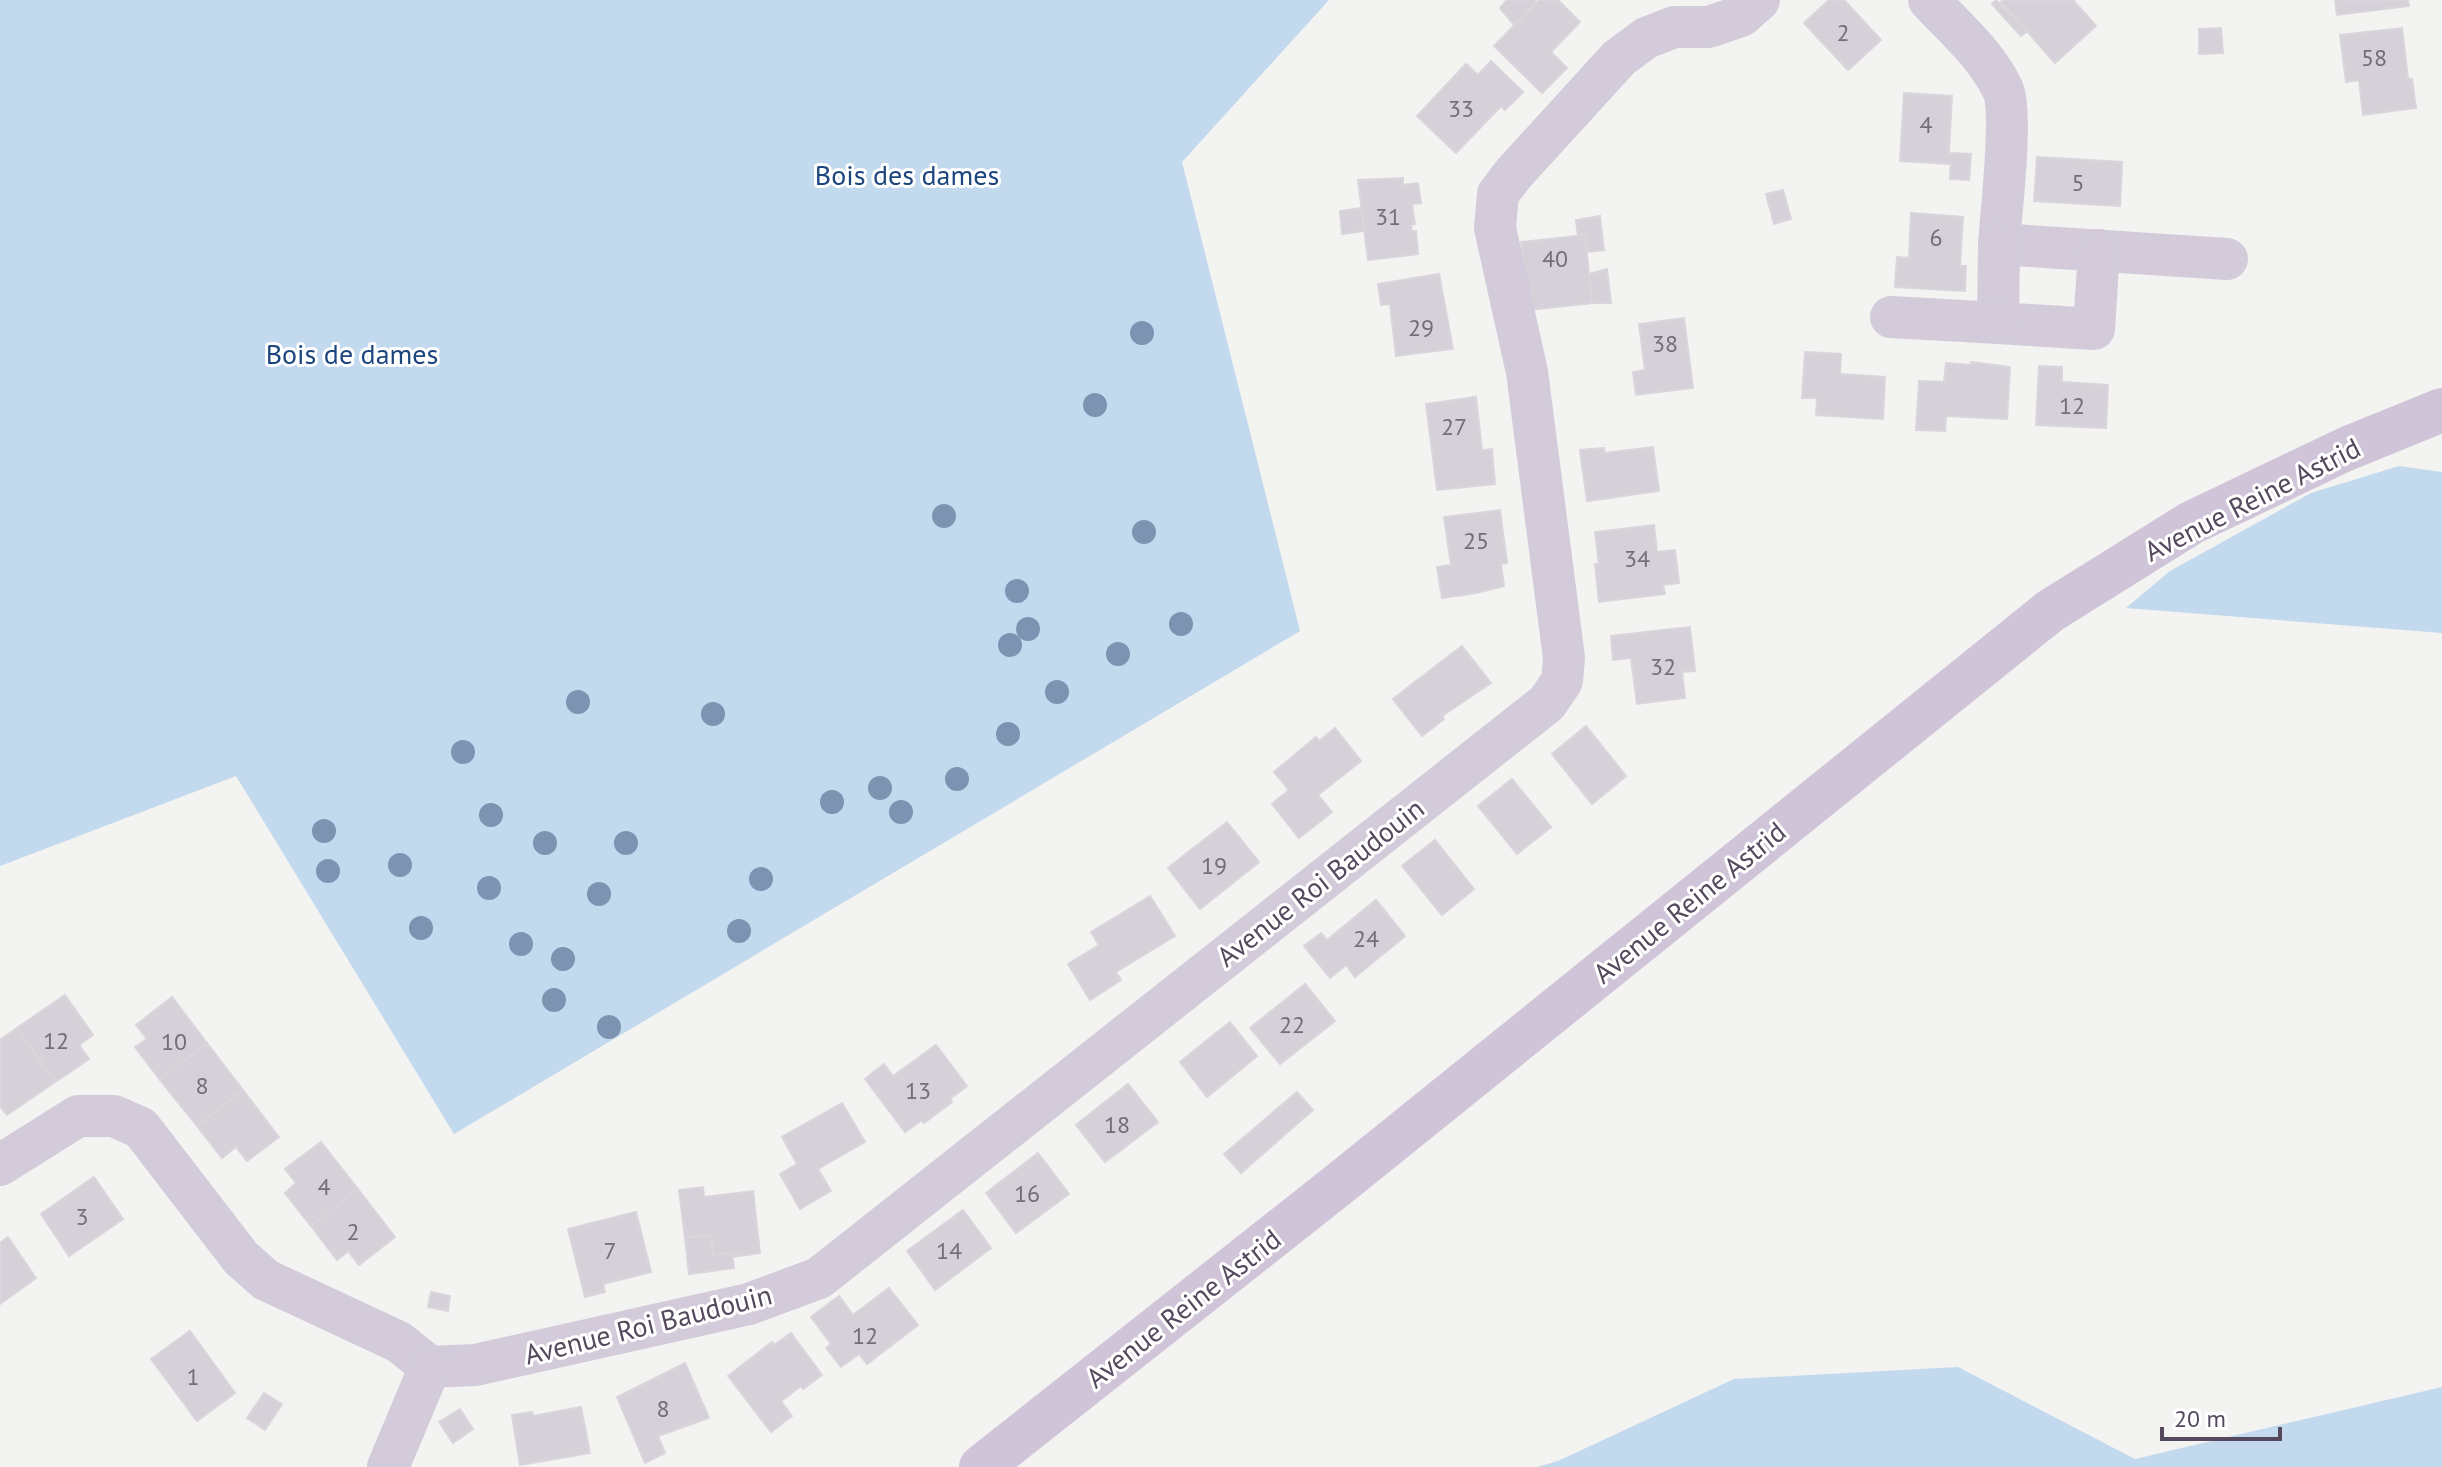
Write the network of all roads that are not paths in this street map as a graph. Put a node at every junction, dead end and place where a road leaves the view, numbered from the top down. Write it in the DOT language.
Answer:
graph roads {
  1 [pos="1759,0"];
  2 [pos="1929,0"];
  3 [pos="1999,244"];
  4 [pos="2099,250"];
  5 [pos="2227,259"];
  6 [pos="1891,317"];
  7 [pos="1998,323"];
  8 [pos="2442,410"];
  9 [pos="0,1165"];
  10 [pos="430,1367"];
  11 [pos="388,1467"];
  12 [pos="981,1467"];
  1 -- 10 [label="street, Avenue Roi Baudouin"];
  2 -- 3 [label="street"];
  3 -- 4 [label="street"];
  3 -- 7 [label="street"];
  4 -- 5 [label="street"];
  4 -- 7 [label="street"];
  6 -- 7 [label="street"];
  8 -- 12 [label="main road, Avenue Reine Astrid"];
  9 -- 10 [label="street"];
  10 -- 11 [label="street"];
}
